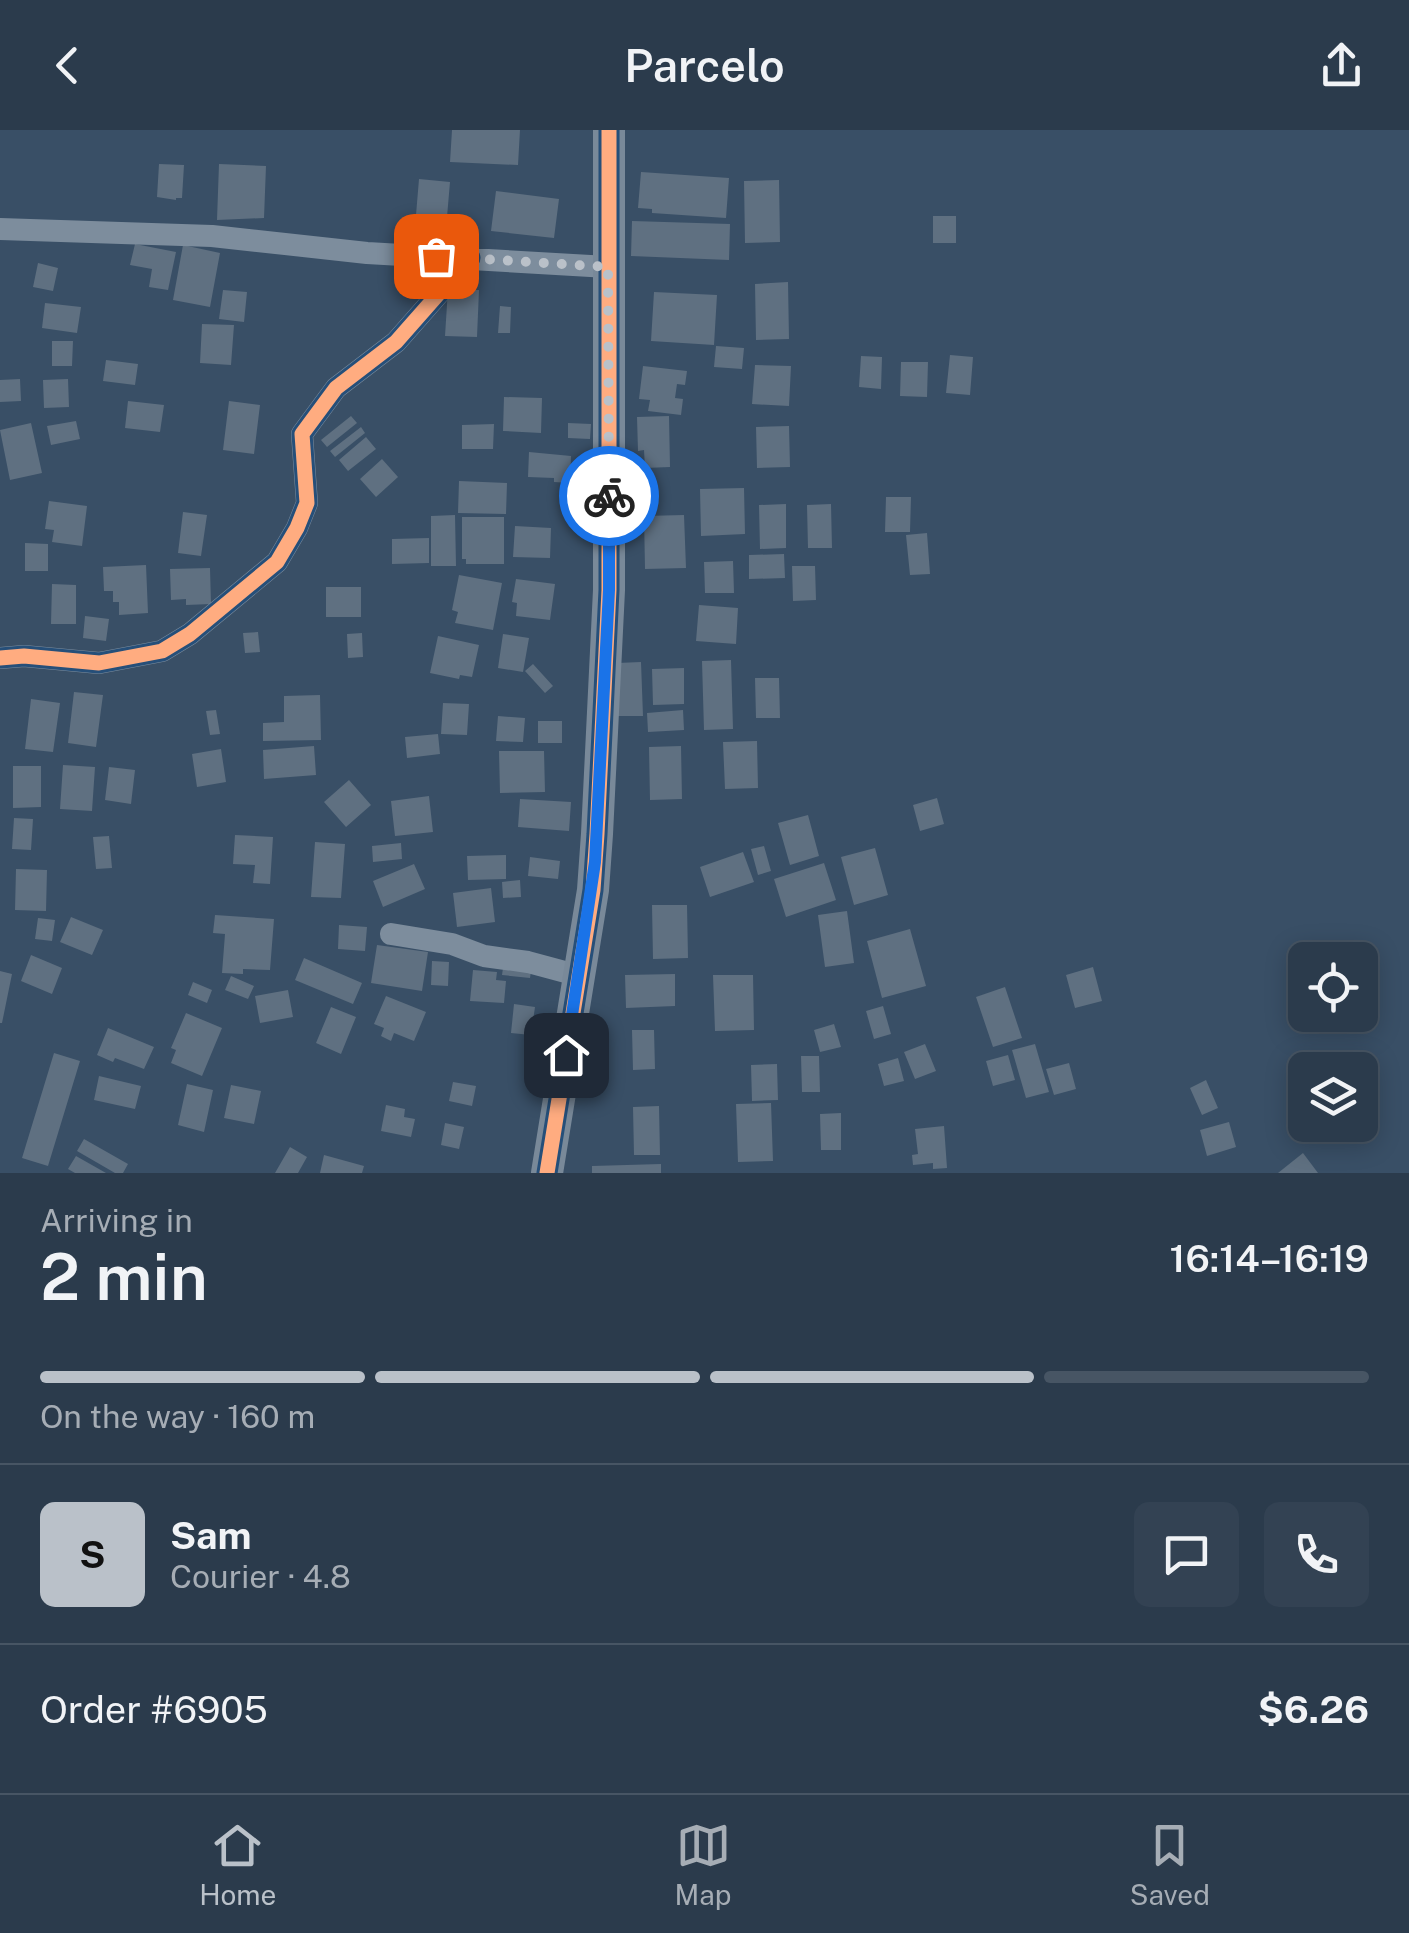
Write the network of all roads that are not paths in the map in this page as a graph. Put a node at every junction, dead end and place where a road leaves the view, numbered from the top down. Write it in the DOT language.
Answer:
graph roads {
  1 [pos="609,130"];
  2 [pos="0,229"];
  3 [pos="470,258"];
  4 [pos="608,267"];
  5 [pos="0,658"];
  6 [pos="391,934"];
  7 [pos="580,976"];
  8 [pos="546,1173"];
  1 -- 4 [label="street"];
  2 -- 3 [label="street"];
  3 -- 4 [label="street"];
  3 -- 5 [label="street"];
  4 -- 7 [label="street"];
  6 -- 7 [label="street"];
  7 -- 8 [label="street"];
}
